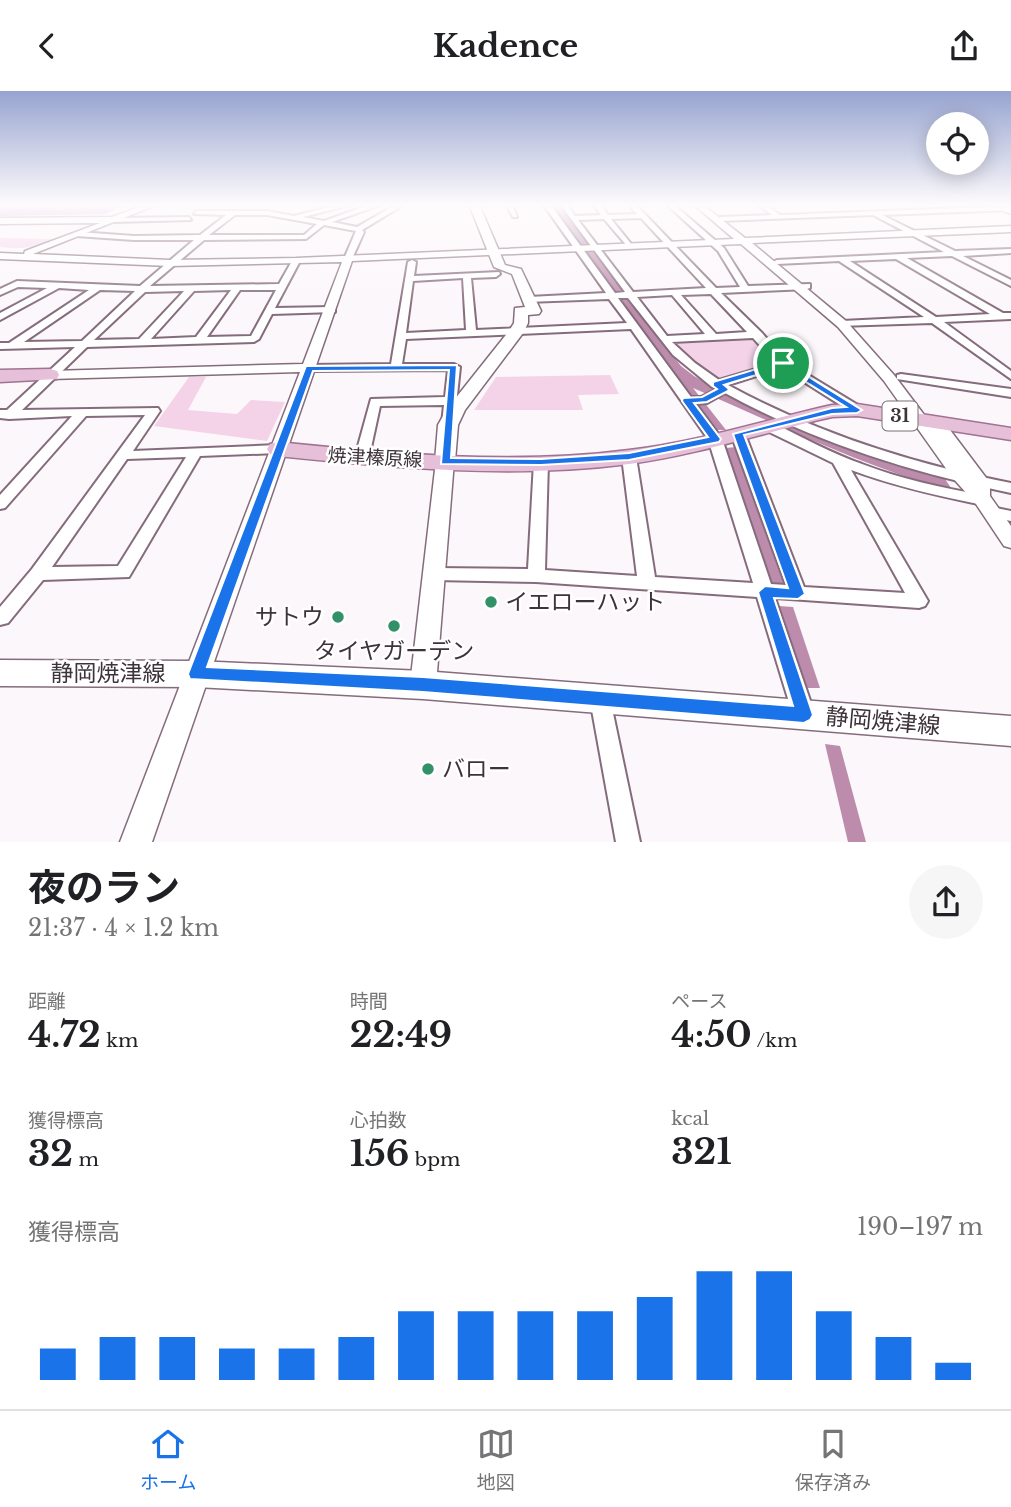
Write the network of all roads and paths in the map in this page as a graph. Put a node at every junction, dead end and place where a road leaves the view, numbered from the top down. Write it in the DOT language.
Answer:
graph roads {
  1 [pos="66,239"];
  2 [pos="199,239"];
  3 [pos="357,239"];
  4 [pos="489,239"];
  5 [pos="570,239"];
  6 [pos="589,239"];
  7 [pos="624,239"];
  8 [pos="664,239"];
  9 [pos="744,239"];
  10 [pos="925,239"];
  11 [pos="710,241"];
  12 [pos="668,243"];
  13 [pos="628,245"];
  14 [pos="594,246"];
  15 [pos="576,247"];
  16 [pos="494,251"];
  17 [pos="1010,252"];
  18 [pos="0,254"];
  19 [pos="953,254"];
  20 [pos="21,256"];
  21 [pos="898,257"];
  22 [pos="348,259"];
  23 [pos="841,259"];
  24 [pos="296,261"];
  25 [pos="412,262"];
  26 [pos="777,262"];
  27 [pos="170,263"];
  28 [pos="0,264"];
  29 [pos="496,274"];
  30 [pos="467,276"];
  31 [pos="409,279"];
  32 [pos="1011,283"];
  33 [pos="57,286"];
  34 [pos="803,286"];
  35 [pos="283,287"];
  36 [pos="97,288"];
  37 [pos="237,288"];
  38 [pos="745,288"];
  39 [pos="142,289"];
  40 [pos="191,289"];
  41 [pos="713,290"];
  42 [pos="0,292"];
  43 [pos="674,292"];
  44 [pos="630,294"];
  45 [pos="611,295"];
  46 [pos="532,305"];
  47 [pos="332,310"];
  48 [pos="270,311"];
  49 [pos="1006,316"];
  50 [pos="0,317"];
  51 [pos="935,320"];
  52 [pos="1011,322"];
  53 [pos="847,324"];
  54 [pos="634,326"];
  55 [pos="543,332"];
  56 [pos="515,333"];
  57 [pos="471,334"];
  58 [pos="758,335"];
  59 [pos="402,336"];
  60 [pos="713,337"];
  61 [pos="664,339"];
  62 [pos="199,341"];
  63 [pos="142,342"];
  64 [pos="83,345"];
  65 [pos="6,346"];
  66 [pos="783,363"];
  67 [pos="396,367"];
  68 [pos="309,368"];
  69 [pos="50,375"];
  70 [pos="0,376"];
  71 [pos="1011,376"];
  72 [pos="901,377"];
  73 [pos="721,388"];
  74 [pos="1011,393"];
  75 [pos="697,399"];
  76 [pos="450,401"];
  77 [pos="857,410"];
  78 [pos="82,413"];
  79 [pos="5,414"];
  80 [pos="929,421"];
  81 [pos="0,423"];
  82 [pos="780,423"];
  83 [pos="448,425"];
  84 [pos="1011,435"];
  85 [pos="725,437"];
  86 [pos="278,450"];
  87 [pos="195,453"];
  88 [pos="125,455"];
  89 [pos="362,457"];
  90 [pos="629,457"];
  91 [pos="838,460"];
  92 [pos="445,461"];
  93 [pos="541,462"];
  94 [pos="961,478"];
  95 [pos="1011,488"];
  96 [pos="985,498"];
  97 [pos="0,504"];
  98 [pos="1011,516"];
  99 [pos="1011,541"];
  100 [pos="38,574"];
  101 [pos="434,574"];
  102 [pos="536,576"];
  103 [pos="647,584"];
  104 [pos="765,592"];
  105 [pos="798,594"];
  106 [pos="1,618"];
  107 [pos="0,673"];
  108 [pos="196,674"];
  109 [pos="423,685"];
  110 [pos="600,699"];
  111 [pos="804,715"];
  112 [pos="1011,731"];
  113 [pos="136,842"];
  114 [pos="628,842"];
  1 -- 20 [label="street"];
  2 -- 27 [label="street"];
  3 -- 22 [label="street"];
  4 -- 16 [label="main road"];
  5 -- 15 [label="street"];
  6 -- 14 [label="street"];
  7 -- 13 [label="street"];
  8 -- 12 [label="street"];
  9 -- 11 [label="street"];
  9 -- 26 [label="street"];
  9 -- 34 [label="street"];
  10 -- 19 [label="street"];
  11 -- 12 [label="street"];
  11 -- 38 [label="street"];
  12 -- 13 [label="street"];
  12 -- 41 [label="street"];
  13 -- 14 [label="street"];
  14 -- 15 [label="street"];
  14 -- 44 [label="street"];
  15 -- 16 [label="street"];
  15 -- 45 [label="street"];
  16 -- 22 [label="street"];
  16 -- 46 [label="main road"];
  17 -- 19 [label="street"];
  18 -- 20 [label="street"];
  19 -- 21 [label="street"];
  19 -- 32 [label="street"];
  20 -- 27 [label="street"];
  20 -- 28 [label="street"];
  21 -- 23 [label="street"];
  21 -- 49 [label="street"];
  22 -- 24 [label="street"];
  22 -- 47 [label="street"];
  23 -- 26 [label="street"];
  23 -- 51 [label="street"];
  24 -- 27 [label="street"];
  24 -- 35 [label="street"];
  25 -- 31 [label="street"];
  26 -- 34 [label="street"];
  27 -- 39 [label="street"];
  29 -- 30 [label="street"];
  30 -- 31 [label="street"];
  30 -- 57 [label="street"];
  31 -- 59 [label="street"];
  33 -- 36 [label="street"];
  33 -- 42 [label="street"];
  33 -- 50 [label="street"];
  34 -- 38 [label="street"];
  34 -- 53 [label="street"];
  35 -- 37 [label="street"];
  35 -- 48 [label="street"];
  36 -- 39 [label="street"];
  36 -- 65 [label="street"];
  37 -- 40 [label="street"];
  37 -- 62 [label="street"];
  38 -- 41 [label="street"];
  39 -- 40 [label="street"];
  39 -- 64 [label="street"];
  40 -- 63 [label="street"];
  41 -- 43 [label="street"];
  41 -- 58 [label="street"];
  43 -- 44 [label="street"];
  43 -- 60 [label="street"];
  44 -- 45 [label="street"];
  44 -- 61 [label="street"];
  45 -- 46 [label="street"];
  45 -- 54 [label="street"];
  46 -- 55 [label="street"];
  46 -- 56 [label="main road"];
  47 -- 48 [label="street"];
  47 -- 68 [label="street"];
  48 -- 62 [label="street"];
  49 -- 51 [label="street"];
  49 -- 52 [label="street"];
  51 -- 53 [label="street"];
  51 -- 71 [label="street"];
  53 -- 72 [label="street"];
  53 -- 80 [label="street"];
  54 -- 55 [label="street"];
  54 -- 75 [label="street"];
  55 -- 56 [label="street"];
  56 -- 57 [label="street"];
  56 -- 83 [label="main road"];
  57 -- 59 [label="street"];
  58 -- 60 [label="street"];
  58 -- 66 [label="street"];
  59 -- 67 [label="street"];
  60 -- 61 [label="street"];
  61 -- 73 [label="street"];
  62 -- 63 [label="street"];
  63 -- 64 [label="street"];
  64 -- 65 [label="street"];
  64 -- 69 [label="street"];
  66 -- 73 [label="street"];
  66 -- 77 [label="street"];
  67 -- 68 [label="street"];
  67 -- 76 [label="street"];
  68 -- 69 [label="street"];
  68 -- 86 [label="street"];
  69 -- 70 [label="main road"];
  69 -- 79 [label="street"];
  72 -- 74 [label="street"];
  72 -- 80 [label="street"];
  73 -- 75 [label="street"];
  73 -- 82 [label="street"];
  75 -- 85 [label="street"];
  76 -- 83 [label="street"];
  76 -- 89 [label="street"];
  77 -- 80 [label="main road, 焼津榛原線 / 31"];
  77 -- 82 [label="main road, 焼津榛原線 / 31"];
  78 -- 79 [label="street"];
  78 -- 88 [label="street"];
  78 -- 97 [label="street"];
  79 -- 81 [label="street"];
  80 -- 84 [label="main road, 焼津榛原線 / 31"];
  80 -- 94 [label="street"];
  80 -- 96 [label="street"];
  82 -- 85 [label="main road, 焼津榛原線 / 31"];
  82 -- 91 [label="street"];
  82 -- 94 [label="street"];
  83 -- 92 [label="main road"];
  85 -- 90 [label="main road, 焼津榛原線 / 31"];
  85 -- 104 [label="street"];
  85 -- 105 [label="street"];
  86 -- 87 [label="street"];
  86 -- 89 [label="main road, 焼津榛原線 / 31"];
  86 -- 108 [label="street"];
  87 -- 88 [label="street"];
  87 -- 100 [label="street"];
  88 -- 100 [label="street"];
  89 -- 92 [label="main road, 焼津榛原線 / 31"];
  90 -- 93 [label="main road, 焼津榛原線 / 31"];
  90 -- 103 [label="street"];
  91 -- 96 [label="street"];
  91 -- 105 [label="street"];
  92 -- 93 [label="main road, 焼津榛原線 / 31"];
  92 -- 101 [label="street"];
  93 -- 102 [label="street"];
  94 -- 96 [label="street"];
  95 -- 96 [label="street"];
  96 -- 98 [label="street"];
  96 -- 99 [label="street"];
  100 -- 106 [label="street"];
  101 -- 102 [label="street"];
  101 -- 109 [label="street"];
  102 -- 103 [label="street"];
  103 -- 104 [label="street"];
  104 -- 105 [label="street"];
  104 -- 111 [label="street"];
  107 -- 108 [label="main road, 静岡焼津線"];
  108 -- 109 [label="main road, 静岡焼津線"];
  108 -- 113 [label="street"];
  109 -- 110 [label="main road, 静岡焼津線"];
  110 -- 111 [label="main road, 静岡焼津線"];
  110 -- 114 [label="street"];
  111 -- 112 [label="main road, 静岡焼津線"];
}
